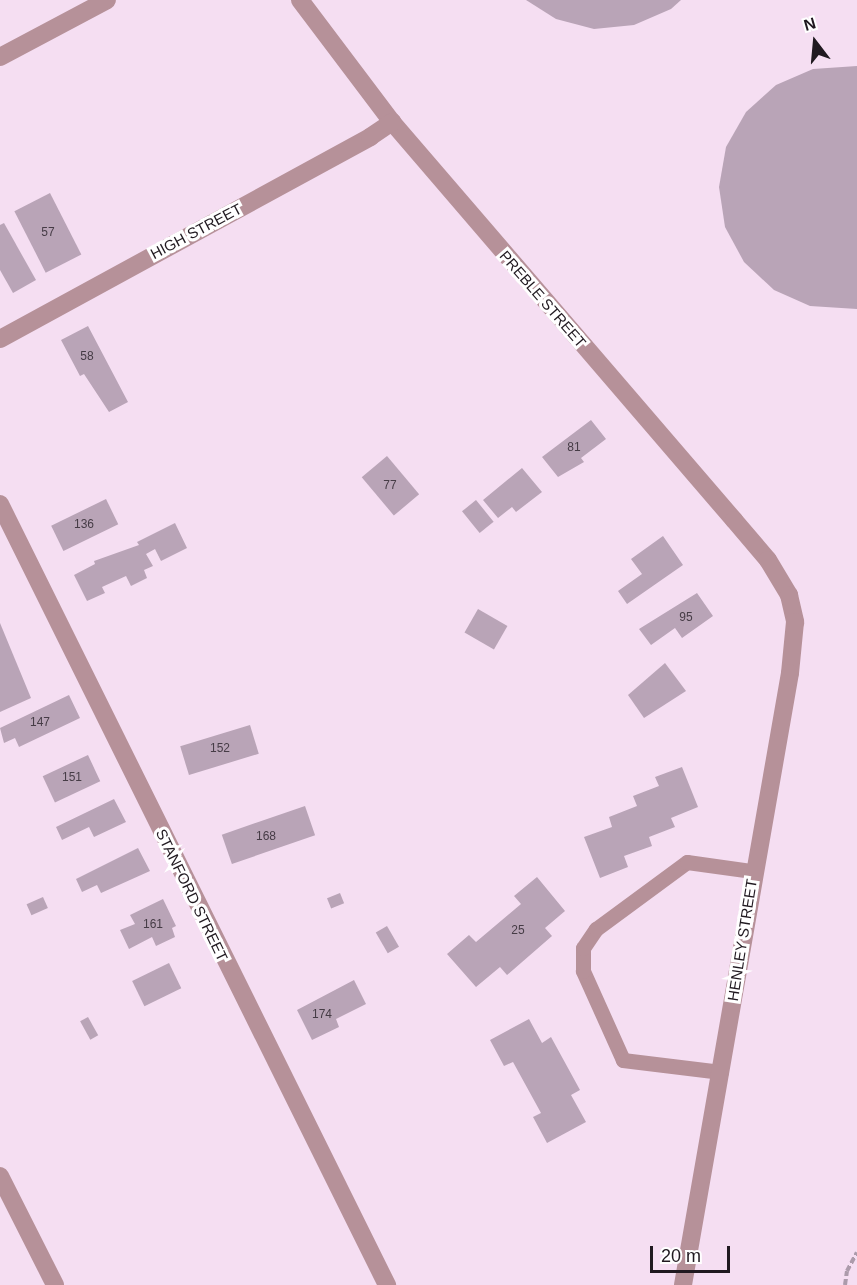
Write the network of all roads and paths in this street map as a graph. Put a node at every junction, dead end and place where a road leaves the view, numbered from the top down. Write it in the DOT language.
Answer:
graph roads {
  1 [pos="107,0"];
  2 [pos="300,0"];
  3 [pos="0,57"];
  4 [pos="392,122"];
  5 [pos="0,339"];
  6 [pos="0,504"];
  7 [pos="789,595"];
  8 [pos="752,871"];
  9 [pos="722,1072"];
  10 [pos="0,1176"];
  11 [pos="857,1252"];
  12 [pos="55,1285"];
  13 [pos="387,1285"];
  14 [pos="683,1285"];
  15 [pos="845,1285"];
  1 -- 3 [label="street"];
  2 -- 4 [label="street, PREBLE STREET"];
  4 -- 5 [label="street, HIGH STREET"];
  4 -- 7 [label="street, PREBLE STREET"];
  6 -- 13 [label="street, STANFORD STREET"];
  7 -- 8 [label="street, HENLEY STREET"];
  8 -- 9 [label="street, HENLEY STREET"];
  8 -- 9 [label="lane"];
  9 -- 14 [label="street, HENLEY STREET"];
  10 -- 12 [label="street"];
  11 -- 15 [label="path"];
}
